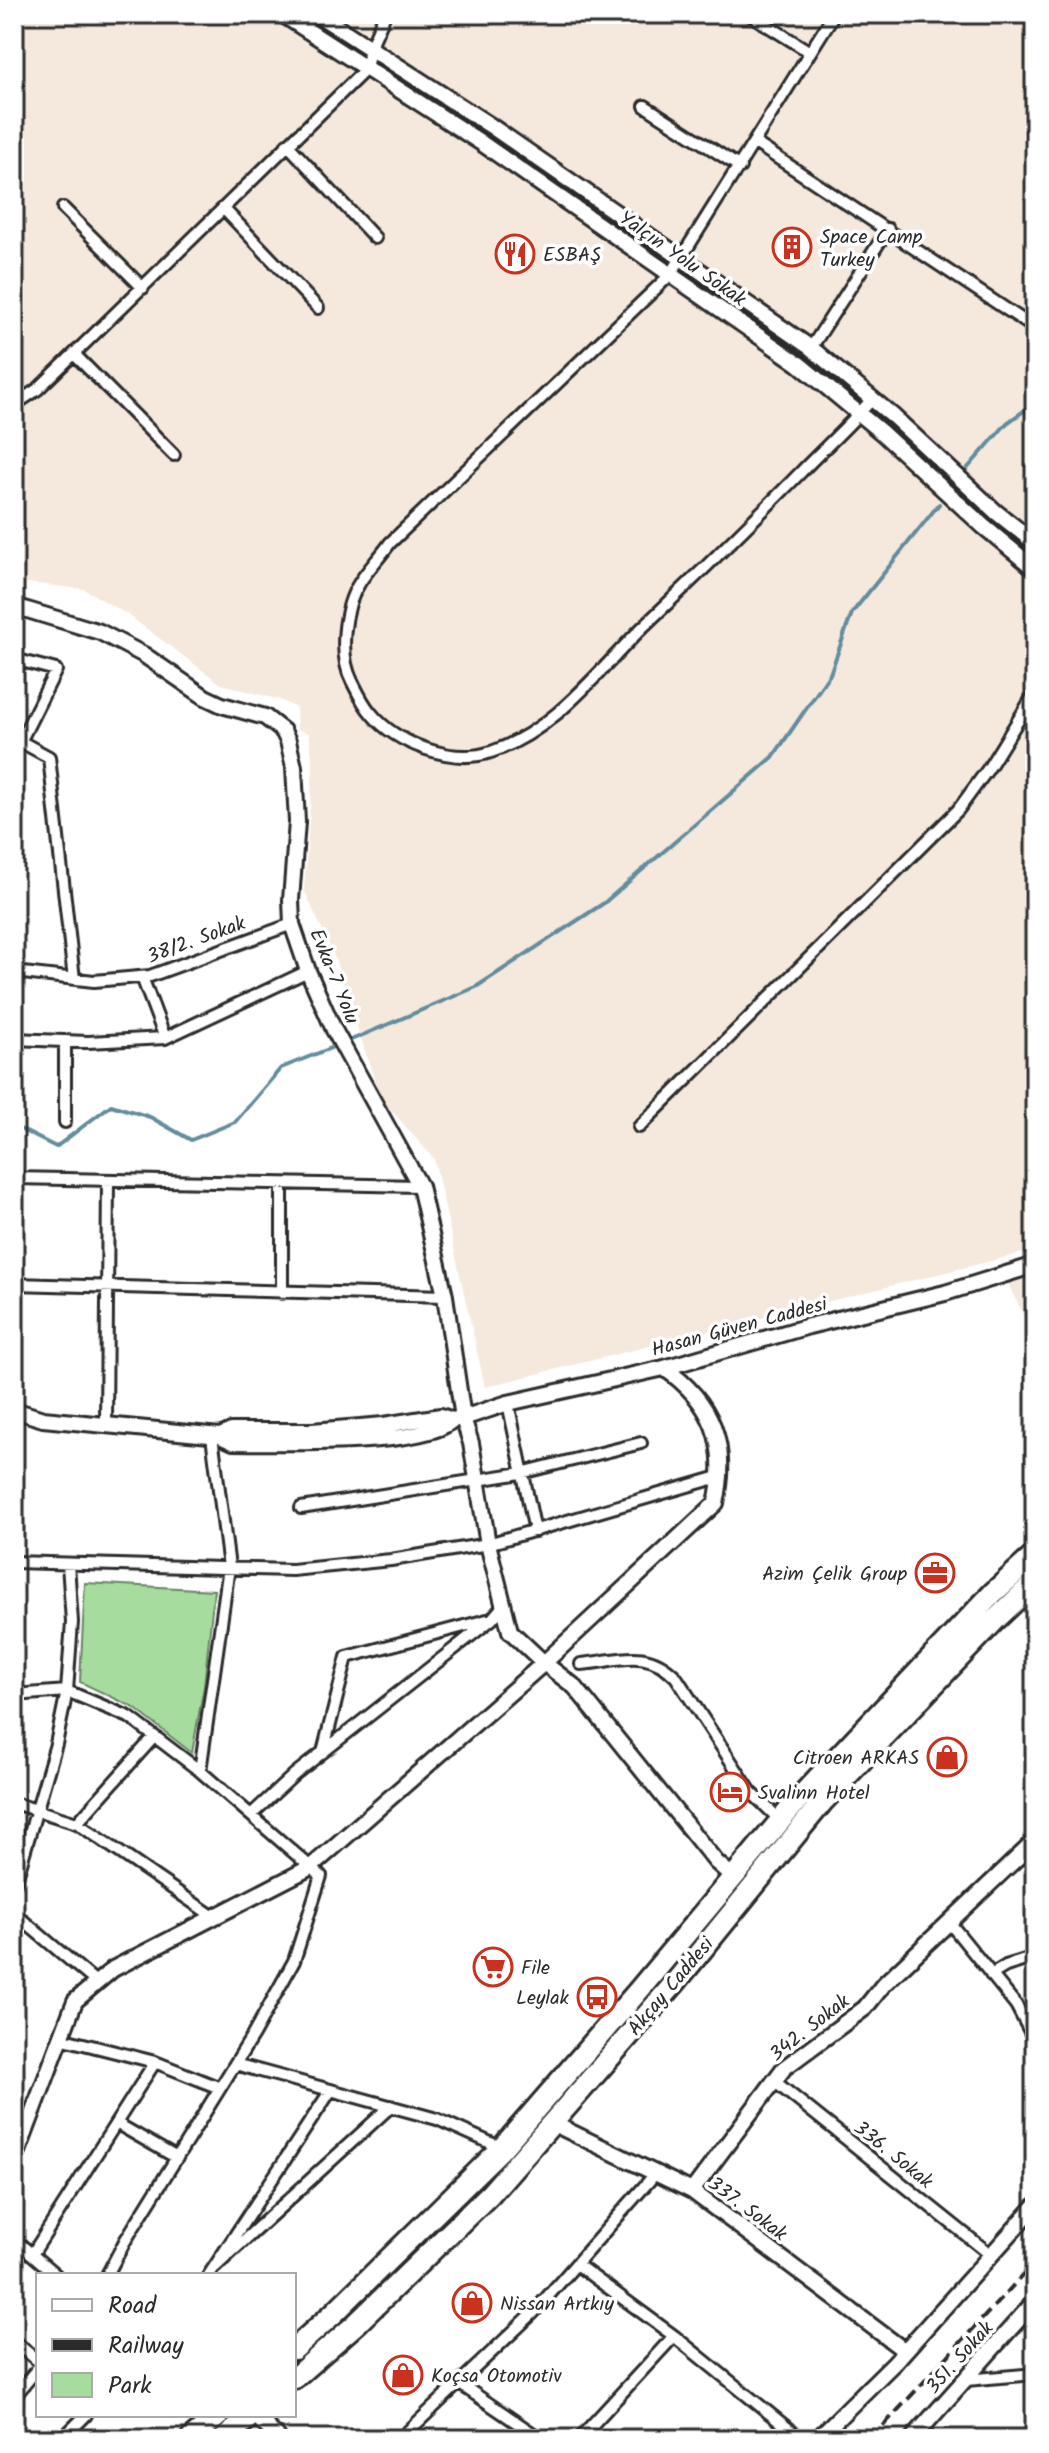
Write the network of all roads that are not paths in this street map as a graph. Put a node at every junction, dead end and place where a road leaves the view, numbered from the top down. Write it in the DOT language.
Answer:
graph roads {
  1 [pos="282,14"];
  2 [pos="317,14"];
  3 [pos="385,14"];
  4 [pos="749,14"];
  5 [pos="834,14"];
  6 [pos="370,48"];
  7 [pos="810,52"];
  8 [pos="366,69"];
  9 [pos="645,106"];
  10 [pos="755,143"];
  11 [pos="287,144"];
  12 [pos="740,167"];
  13 [pos="63,208"];
  14 [pos="223,208"];
  15 [pos="888,229"];
  16 [pos="375,238"];
  17 [pos="682,257"];
  18 [pos="671,274"];
  19 [pos="143,288"];
  20 [pos="318,308"];
  21 [pos="1033,327"];
  22 [pos="811,348"];
  23 [pos="74,354"];
  24 [pos="872,399"];
  25 [pos="14,405"];
  26 [pos="859,414"];
  27 [pos="174,455"];
  28 [pos="1035,543"];
  29 [pos="1035,569"];
  30 [pos="14,606"];
  31 [pos="14,659"];
  32 [pos="1035,693"];
  33 [pos="17,739"];
  34 [pos="292,924"];
  35 [pos="308,971"];
  36 [pos="14,972"];
  37 [pos="142,977"];
  38 [pos="74,979"];
  39 [pos="165,1038"];
  40 [pos="14,1039"];
  41 [pos="65,1041"];
  42 [pos="65,1122"];
  43 [pos="639,1127"];
  44 [pos="14,1178"];
  45 [pos="108,1180"];
  46 [pos="282,1184"];
  47 [pos="420,1186"];
  48 [pos="1035,1265"];
  49 [pos="14,1284"];
  50 [pos="109,1287"];
  51 [pos="282,1293"];
  52 [pos="445,1296"];
  53 [pos="664,1368"];
  54 [pos="508,1403"];
  55 [pos="14,1410"];
  56 [pos="43,1419"];
  57 [pos="458,1419"];
  58 [pos="14,1421"];
  59 [pos="106,1425"];
  60 [pos="216,1436"];
  61 [pos="641,1443"];
  62 [pos="521,1473"];
  63 [pos="722,1476"];
  64 [pos="477,1480"];
  65 [pos="301,1508"];
  66 [pos="535,1531"];
  67 [pos="1035,1541"];
  68 [pos="488,1544"];
  69 [pos="1035,1555"];
  70 [pos="14,1562"];
  71 [pos="68,1564"];
  72 [pos="229,1567"];
  73 [pos="1035,1582"];
  74 [pos="1035,1591"];
  75 [pos="1000,1601"];
  76 [pos="504,1605"];
  77 [pos="492,1619"];
  78 [pos="544,1663"];
  79 [pos="581,1664"];
  80 [pos="67,1691"];
  81 [pos="14,1695"];
  82 [pos="154,1737"];
  83 [pos="323,1752"];
  84 [pos="200,1771"];
  85 [pos="14,1803"];
  86 [pos="38,1810"];
  87 [pos="251,1815"];
  88 [pos="780,1820"];
  89 [pos="77,1823"];
  90 [pos="1035,1841"];
  91 [pos="311,1867"];
  92 [pos="732,1876"];
  93 [pos="14,1887"];
  94 [pos="14,1913"];
  95 [pos="214,1917"];
  96 [pos="949,1922"];
  97 [pos="1035,1957"];
  98 [pos="991,1975"];
  99 [pos="97,1983"];
  100 [pos="60,2038"];
  101 [pos="1035,2041"];
  102 [pos="155,2062"];
  103 [pos="235,2064"];
  104 [pos="774,2081"];
  105 [pos="220,2088"];
  106 [pos="331,2090"];
  107 [pos="391,2106"];
  108 [pos="116,2123"];
  109 [pos="552,2123"];
  110 [pos="502,2148"];
  111 [pos="177,2158"];
  112 [pos="14,2162"];
  113 [pos="656,2173"];
  114 [pos="692,2191"];
  115 [pos="1035,2206"];
  116 [pos="14,2239"];
  117 [pos="33,2253"];
  118 [pos="991,2255"];
  119 [pos="576,2264"];
  120 [pos="212,2271"];
  121 [pos="54,2273"];
  122 [pos="108,2273"];
  123 [pos="1035,2301"];
  124 [pos="674,2336"];
  125 [pos="14,2341"];
  126 [pos="296,2347"];
  127 [pos="905,2351"];
  128 [pos="36,2359"];
  129 [pos="36,2370"];
  130 [pos="1035,2374"];
  131 [pos="296,2376"];
  132 [pos="966,2380"];
  133 [pos="460,2384"];
  134 [pos="14,2397"];
  135 [pos="84,2417"];
  136 [pos="217,2417"];
  137 [pos="251,2417"];
  138 [pos="255,2417"];
  139 [pos="14,2430"];
  140 [pos="23,2439"];
  141 [pos="62,2439"];
  142 [pos="191,2439"];
  143 [pos="224,2439"];
  144 [pos="279,2439"];
  145 [pos="400,2439"];
  146 [pos="541,2439"];
  147 [pos="579,2439"];
  148 [pos="801,2439"];
  149 [pos="817,2439"];
  150 [pos="912,2439"];
  1 -- 8 [label="street, Yalçın Yolu Sokak"];
  2 -- 6 [label="street, Yalçın Yolu Sokak"];
  3 -- 6 [label="street"];
  4 -- 7 [label="street"];
  5 -- 7 [label="street"];
  6 -- 8 [label="street"];
  6 -- 17 [label="street, Yalçın Yolu Sokak"];
  7 -- 10 [label="street"];
  8 -- 11 [label="street"];
  8 -- 18 [label="street, Yalçın Yolu Sokak"];
  9 -- 12 [label="street"];
  10 -- 12 [label="street"];
  10 -- 15 [label="street"];
  11 -- 14 [label="street"];
  11 -- 16 [label="street"];
  12 -- 17 [label="street"];
  13 -- 19 [label="street"];
  14 -- 19 [label="street"];
  14 -- 20 [label="street"];
  15 -- 21 [label="street"];
  15 -- 22 [label="street"];
  17 -- 18 [label="street"];
  17 -- 22 [label="street, Yalçın Yolu Sokak"];
  18 -- 26 [label="street, Yalçın Yolu Sokak"];
  18 -- 26 [label="street"];
  19 -- 23 [label="street"];
  22 -- 24 [label="street, Yalçın Yolu Sokak"];
  23 -- 25 [label="street"];
  23 -- 27 [label="street"];
  24 -- 26 [label="street"];
  24 -- 28 [label="street, Yalçın Yolu Sokak"];
  26 -- 29 [label="street, Yalçın Yolu Sokak"];
  30 -- 34 [label="street, Evka-7 Yolu"];
  31 -- 33 [label="street"];
  32 -- 43 [label="street"];
  33 -- 38 [label="street"];
  34 -- 35 [label="street, Evka-7 Yolu"];
  34 -- 37 [label="street, 38/2. Sokak"];
  35 -- 39 [label="street"];
  35 -- 47 [label="street, Evka-7 Yolu"];
  36 -- 38 [label="street, 38/2. Sokak"];
  37 -- 38 [label="street, 38/2. Sokak"];
  37 -- 39 [label="street"];
  39 -- 41 [label="street"];
  40 -- 41 [label="street"];
  41 -- 42 [label="street"];
  44 -- 45 [label="street"];
  45 -- 46 [label="street"];
  45 -- 50 [label="street"];
  46 -- 47 [label="street"];
  46 -- 51 [label="street"];
  47 -- 52 [label="street, Evka-7 Yolu"];
  48 -- 53 [label="street, Hasan Güven Caddesi"];
  49 -- 50 [label="street"];
  50 -- 51 [label="street"];
  50 -- 59 [label="street"];
  51 -- 52 [label="street"];
  52 -- 57 [label="street, Evka-7 Yolu"];
  53 -- 54 [label="street, Hasan Güven Caddesi"];
  53 -- 63 [label="street"];
  54 -- 57 [label="street, Hasan Güven Caddesi"];
  54 -- 62 [label="street"];
  55 -- 56 [label="street, Hasan Güven Caddesi"];
  56 -- 58 [label="street, Hasan Güven Caddesi"];
  56 -- 59 [label="street, Hasan Güven Caddesi"];
  57 -- 60 [label="street, Hasan Güven Caddesi"];
  57 -- 64 [label="street, Evka-7 Yolu"];
  59 -- 60 [label="street, Hasan Güven Caddesi"];
  60 -- 72 [label="street"];
  61 -- 62 [label="street"];
  62 -- 64 [label="street"];
  62 -- 66 [label="street"];
  63 -- 66 [label="street"];
  63 -- 78 [label="street"];
  64 -- 65 [label="street"];
  64 -- 68 [label="street, Evka-7 Yolu"];
  66 -- 68 [label="street"];
  67 -- 75 [label="highway"];
  68 -- 72 [label="street"];
  68 -- 76 [label="street, Evka-7 Yolu"];
  69 -- 75 [label="highway, Akçay Caddesi"];
  70 -- 71 [label="street"];
  71 -- 72 [label="street"];
  71 -- 80 [label="street"];
  72 -- 84 [label="street"];
  73 -- 75 [label="highway, Akçay Caddesi"];
  74 -- 75 [label="highway"];
  75 -- 88 [label="highway, Akçay Caddesi"];
  75 -- 109 [label="highway, Akçay Caddesi"];
  76 -- 77 [label="street"];
  76 -- 78 [label="street, Evka-7 Yolu"];
  77 -- 83 [label="street"];
  77 -- 83 [label="street"];
  78 -- 91 [label="street"];
  78 -- 92 [label="street"];
  79 -- 88 [label="street"];
  80 -- 81 [label="street"];
  80 -- 82 [label="street"];
  80 -- 86 [label="street"];
  82 -- 84 [label="street"];
  82 -- 89 [label="street"];
  83 -- 87 [label="street"];
  84 -- 87 [label="street"];
  85 -- 86 [label="street"];
  86 -- 89 [label="street"];
  86 -- 93 [label="street"];
  87 -- 91 [label="street"];
  88 -- 92 [label="highway, Akçay Caddesi"];
  89 -- 95 [label="street"];
  90 -- 96 [label="street, 342. Sokak"];
  91 -- 95 [label="street"];
  91 -- 103 [label="street"];
  92 -- 110 [label="highway, Akçay Caddesi"];
  94 -- 99 [label="street"];
  95 -- 99 [label="street"];
  96 -- 98 [label="street"];
  96 -- 104 [label="street, 342. Sokak"];
  97 -- 98 [label="street"];
  98 -- 101 [label="street"];
  99 -- 100 [label="street"];
  100 -- 102 [label="street"];
  100 -- 112 [label="street"];
  102 -- 105 [label="street"];
  102 -- 108 [label="street"];
  103 -- 105 [label="street"];
  103 -- 106 [label="street"];
  104 -- 114 [label="street, 342. Sokak"];
  104 -- 118 [label="street, 336. Sokak"];
  105 -- 111 [label="street"];
  106 -- 107 [label="street"];
  106 -- 120 [label="street"];
  107 -- 110 [label="street"];
  107 -- 120 [label="street"];
  108 -- 111 [label="street"];
  108 -- 117 [label="street"];
  109 -- 113 [label="street, 337. Sokak"];
  109 -- 131 [label="highway, Akçay Caddesi"];
  110 -- 126 [label="highway, Akçay Caddesi"];
  111 -- 122 [label="street"];
  113 -- 114 [label="street, 337. Sokak"];
  113 -- 119 [label="street"];
  114 -- 127 [label="street, 337. Sokak"];
  115 -- 118 [label="street"];
  116 -- 117 [label="street"];
  117 -- 121 [label="street"];
  118 -- 127 [label="street"];
  119 -- 124 [label="street"];
  119 -- 133 [label="street"];
  123 -- 132 [label="street, 351. Sokak"];
  124 -- 147 [label="street"];
  124 -- 148 [label="street"];
  125 -- 128 [label="street"];
  127 -- 149 [label="street"];
  129 -- 134 [label="street"];
  130 -- 132 [label="street"];
  132 -- 150 [label="street, 351. Sokak"];
  133 -- 145 [label="street"];
  133 -- 146 [label="street"];
  135 -- 141 [label="street"];
  136 -- 142 [label="highway"];
  137 -- 143 [label="highway"];
  138 -- 144 [label="street"];
  139 -- 140 [label="street"];
}
